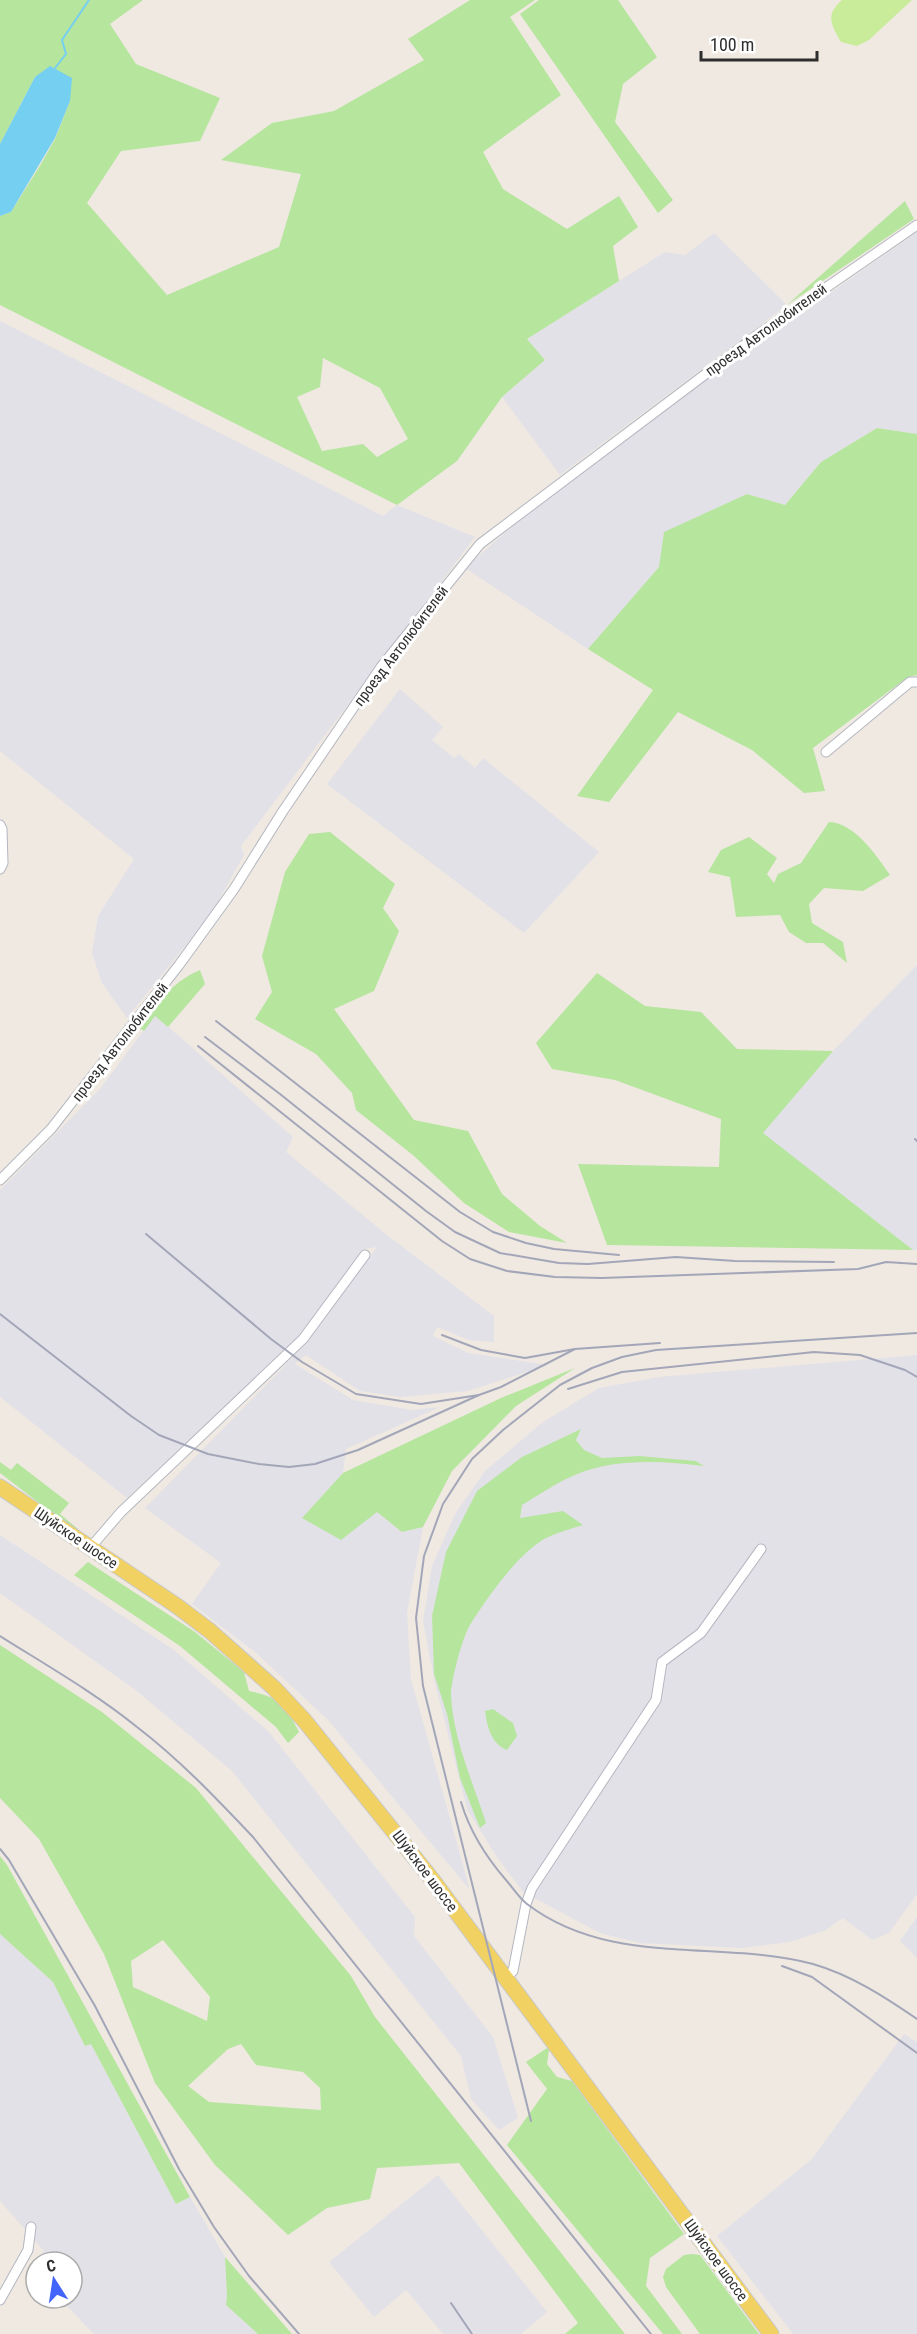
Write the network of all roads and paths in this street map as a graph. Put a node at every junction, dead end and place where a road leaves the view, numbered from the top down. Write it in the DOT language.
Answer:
graph roads {
  1 [pos="917,225"];
  2 [pos="917,682"];
  3 [pos="826,752"];
  4 [pos="0,825"];
  5 [pos="0,869"];
  6 [pos="0,1180"];
  7 [pos="365,1255"];
  8 [pos="0,1487"];
  9 [pos="90,1548"];
  10 [pos="761,1549"];
  11 [pos="506,1977"];
  12 [pos="31,2227"];
  13 [pos="0,2300"];
  14 [pos="771,2334"];
  1 -- 6 [label="street, проезд Автолюбителей"];
  2 -- 3 [label="street"];
  4 -- 5 [label="street"];
  7 -- 9 [label="street"];
  8 -- 9 [label="main road, Шуйское шоссе"];
  9 -- 11 [label="main road, Шуйское шоссе"];
  10 -- 11 [label="street"];
  11 -- 14 [label="main road, Шуйское шоссе"];
  12 -- 13 [label="street"];
}
